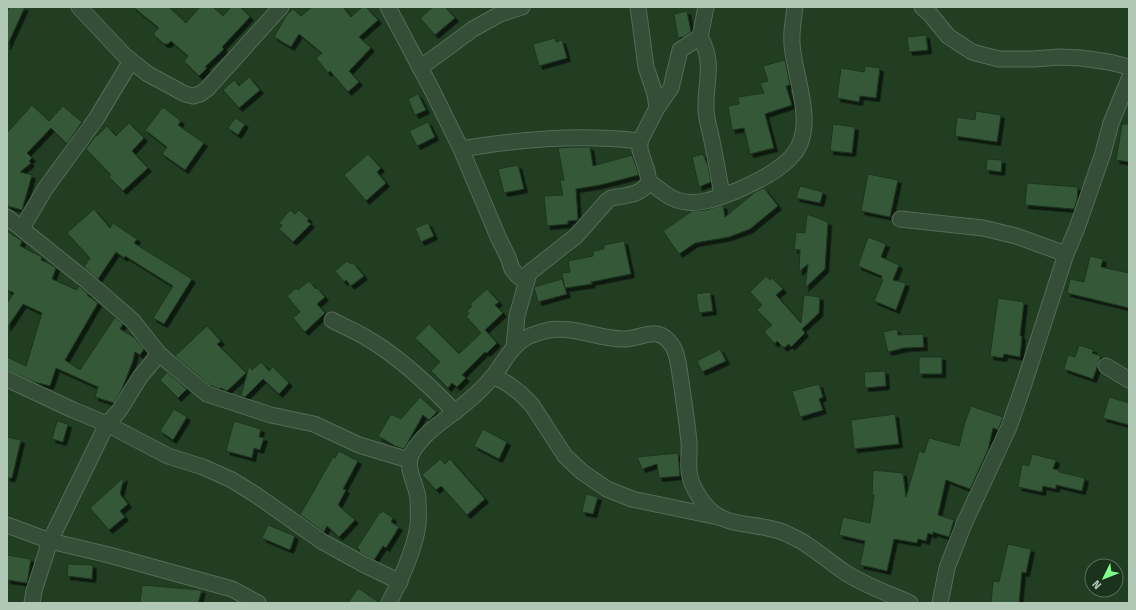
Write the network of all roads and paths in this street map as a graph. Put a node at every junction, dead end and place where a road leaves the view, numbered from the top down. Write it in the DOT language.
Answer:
graph roads {
  1 [pos="79,7"];
  2 [pos="281,7"];
  3 [pos="388,7"];
  4 [pos="522,7"];
  5 [pos="638,7"];
  6 [pos="706,7"];
  7 [pos="795,7"];
  8 [pos="922,7"];
  9 [pos="700,37"];
  10 [pos="131,61"];
  11 [pos="1129,67"];
  12 [pos="420,68"];
  13 [pos="1129,79"];
  14 [pos="657,108"];
  15 [pos="640,141"];
  16 [pos="461,149"];
  17 [pos="649,182"];
  18 [pos="722,196"];
  19 [pos="7,217"];
  20 [pos="900,219"];
  21 [pos="22,228"];
  22 [pos="1066,254"];
  23 [pos="526,282"];
  24 [pos="332,320"];
  25 [pos="514,347"];
  26 [pos="159,354"];
  27 [pos="1106,366"];
  28 [pos="494,376"];
  29 [pos="7,379"];
  30 [pos="1129,380"];
  31 [pos="455,412"];
  32 [pos="107,424"];
  33 [pos="409,460"];
  34 [pos="720,517"];
  35 [pos="7,525"];
  36 [pos="50,541"];
  37 [pos="400,582"];
  38 [pos="32,603"];
  39 [pos="258,603"];
  40 [pos="389,603"];
  41 [pos="910,603"];
  42 [pos="940,603"];
  1 -- 10 [label="street"];
  2 -- 10 [label="street"];
  3 -- 12 [label="street"];
  4 -- 12 [label="street"];
  5 -- 14 [label="street"];
  6 -- 9 [label="street"];
  7 -- 18 [label="street"];
  8 -- 11 [label="street"];
  9 -- 14 [label="street"];
  9 -- 18 [label="street"];
  10 -- 21 [label="street"];
  12 -- 16 [label="street"];
  13 -- 22 [label="street"];
  14 -- 15 [label="street"];
  15 -- 16 [label="street"];
  15 -- 17 [label="street"];
  16 -- 23 [label="street"];
  17 -- 18 [label="street"];
  17 -- 23 [label="street"];
  19 -- 21 [label="street"];
  20 -- 22 [label="street"];
  21 -- 26 [label="street"];
  22 -- 42 [label="street"];
  23 -- 25 [label="street"];
  24 -- 31 [label="street"];
  25 -- 28 [label="street"];
  25 -- 34 [label="street"];
  26 -- 32 [label="street"];
  26 -- 33 [label="street"];
  27 -- 30 [label="street"];
  28 -- 31 [label="street"];
  28 -- 34 [label="street"];
  29 -- 32 [label="street"];
  31 -- 33 [label="street"];
  32 -- 36 [label="street"];
  32 -- 37 [label="street"];
  33 -- 37 [label="street"];
  34 -- 41 [label="street"];
  35 -- 36 [label="street"];
  36 -- 38 [label="street"];
  36 -- 39 [label="street"];
  37 -- 40 [label="street"];
}
